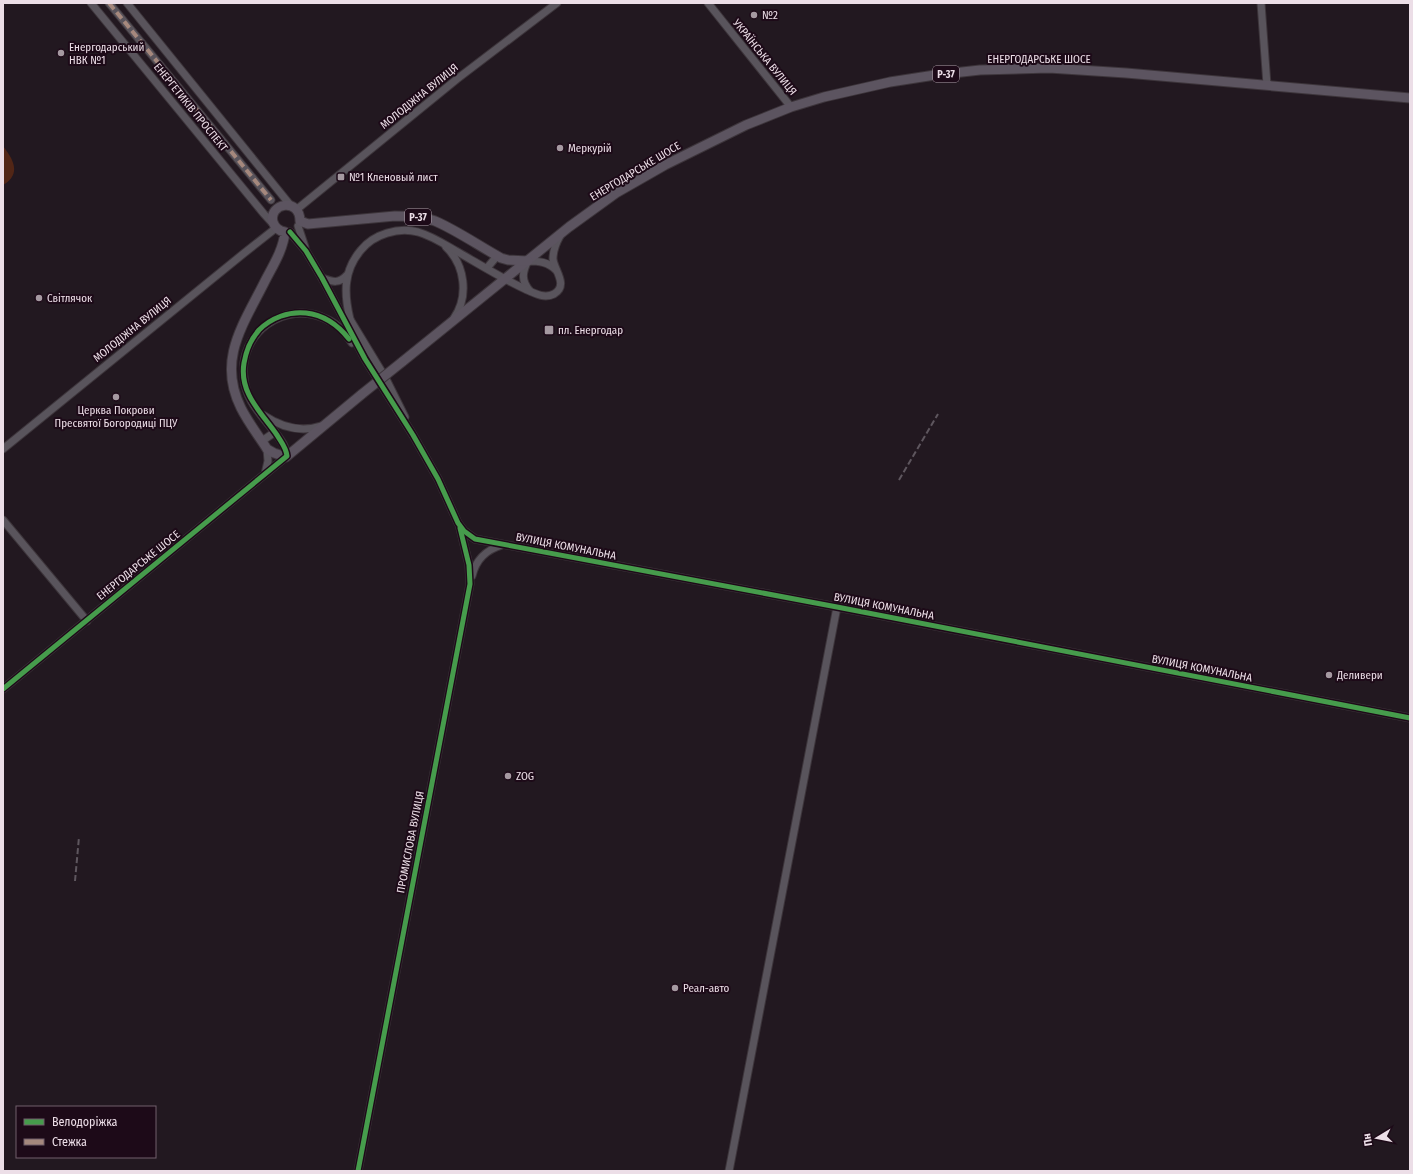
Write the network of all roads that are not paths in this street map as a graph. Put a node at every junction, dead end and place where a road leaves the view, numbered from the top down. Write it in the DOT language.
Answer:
graph roads {
  1 [pos="92,3"];
  2 [pos="109,3"];
  3 [pos="127,3"];
  4 [pos="557,3"];
  5 [pos="708,3"];
  6 [pos="1261,3"];
  7 [pos="1267,85"];
  8 [pos="1410,98"];
  9 [pos="791,107"];
  10 [pos="271,200"];
  11 [pos="294,208"];
  12 [pos="299,223"];
  13 [pos="281,229"];
  14 [pos="561,234"];
  15 [pos="440,241"];
  16 [pos="306,251"];
  17 [pos="496,256"];
  18 [pos="528,261"];
  19 [pos="487,268"];
  20 [pos="558,272"];
  21 [pos="347,275"];
  22 [pos="322,278"];
  23 [pos="504,279"];
  24 [pos="530,291"];
  25 [pos="350,319"];
  26 [pos="452,321"];
  27 [pos="365,359"];
  28 [pos="256,409"];
  29 [pos="323,426"];
  30 [pos="275,432"];
  31 [pos="414,435"];
  32 [pos="264,445"];
  33 [pos="3,449"];
  34 [pos="286,457"];
  35 [pos="265,474"];
  36 [pos="455,517"];
  37 [pos="3,520"];
  38 [pos="503,545"];
  39 [pos="470,584"];
  40 [pos="837,607"];
  41 [pos="87,621"];
  42 [pos="3,689"];
  43 [pos="1410,718"];
  44 [pos="358,1171"];
  45 [pos="729,1171"];
  1 -- 13 [label="street, ЕНЕРГЕТИКІВ ПРОСПЕКТ"];
  2 -- 10 [label="street"];
  3 -- 11 [label="street, ЕНЕРГЕТИКІВ ПРОСПЕКТ"];
  4 -- 11 [label="street, МОЛОДІЖНА ВУЛИЦЯ"];
  5 -- 9 [label="street, УКРАЇНСЬКА ВУЛИЦЯ"];
  6 -- 7 [label="street"];
  7 -- 8 [label="main road, ЕНЕРГОДАРСЬКЕ ШОСЕ / Р-37"];
  7 -- 9 [label="main road, ЕНЕРГОДАРСЬКЕ ШОСЕ / Р-37"];
  9 -- 14 [label="main road, ЕНЕРГОДАРСЬКЕ ШОСЕ / Р-37"];
  11 -- 12 [label="main road"];
  11 -- 13 [label="main road"];
  12 -- 13 [label="street"];
  12 -- 16 [label="street"];
  12 -- 17 [label="main road, Р-37"];
  13 -- 16 [label="street, ЕНЕРГЕТИКІВ ПРОСПЕКТ"];
  13 -- 32 [label="main road"];
  13 -- 33 [label="street, МОЛОДІЖНА ВУЛИЦЯ"];
  14 -- 18 [label="main road, ЕНЕРГОДАРСЬКЕ ШОСЕ / Р-37"];
  14 -- 20 [label="street"];
  15 -- 19 [label="street"];
  15 -- 21 [label="street"];
  15 -- 26 [label="street"];
  16 -- 22 [label="street"];
  17 -- 18 [label="main road, Р-37"];
  17 -- 19 [label="street"];
  18 -- 20 [label="street"];
  18 -- 23 [label="main road, ЕНЕРГОДАРСЬКЕ ШОСЕ / Р-37"];
  18 -- 24 [label="street"];
  19 -- 23 [label="street"];
  20 -- 24 [label="street"];
  21 -- 22 [label="street"];
  21 -- 25 [label="street"];
  22 -- 25 [label="street"];
  22 -- 27 [label="street"];
  23 -- 24 [label="street"];
  23 -- 26 [label="main road, ЕНЕРГОДАРСЬКЕ ШОСЕ / Р-37"];
  25 -- 31 [label="street"];
  26 -- 29 [label="main road, ЕНЕРГОДАРСЬКЕ ШОСЕ / Р-37, bridge"];
  27 -- 28 [label="street"];
  27 -- 31 [label="street"];
  28 -- 29 [label="street"];
  28 -- 30 [label="street"];
  29 -- 34 [label="main road, ЕНЕРГОДАРСЬКЕ ШОСЕ / Р-37"];
  30 -- 32 [label="street"];
  30 -- 34 [label="street"];
  31 -- 36 [label="street, ВУЛИЦЯ КОМУНАЛЬНА"];
  32 -- 34 [label="main road"];
  32 -- 35 [label="street"];
  34 -- 35 [label="street, ЕНЕРГОДАРСЬКЕ ШОСЕ"];
  35 -- 41 [label="street, ЕНЕРГОДАРСЬКЕ ШОСЕ"];
  36 -- 38 [label="street, ВУЛИЦЯ КОМУНАЛЬНА"];
  36 -- 39 [label="street, ПРОМИСЛОВА ВУЛИЦЯ"];
  37 -- 41 [label="street"];
  38 -- 39 [label="street"];
  38 -- 40 [label="street, ВУЛИЦЯ КОМУНАЛЬНА"];
  39 -- 44 [label="street, ПРОМИСЛОВА ВУЛИЦЯ"];
  40 -- 43 [label="street, ВУЛИЦЯ КОМУНАЛЬНА"];
  40 -- 45 [label="street"];
  41 -- 42 [label="street, ЕНЕРГОДАРСЬКЕ ШОСЕ"];
}
